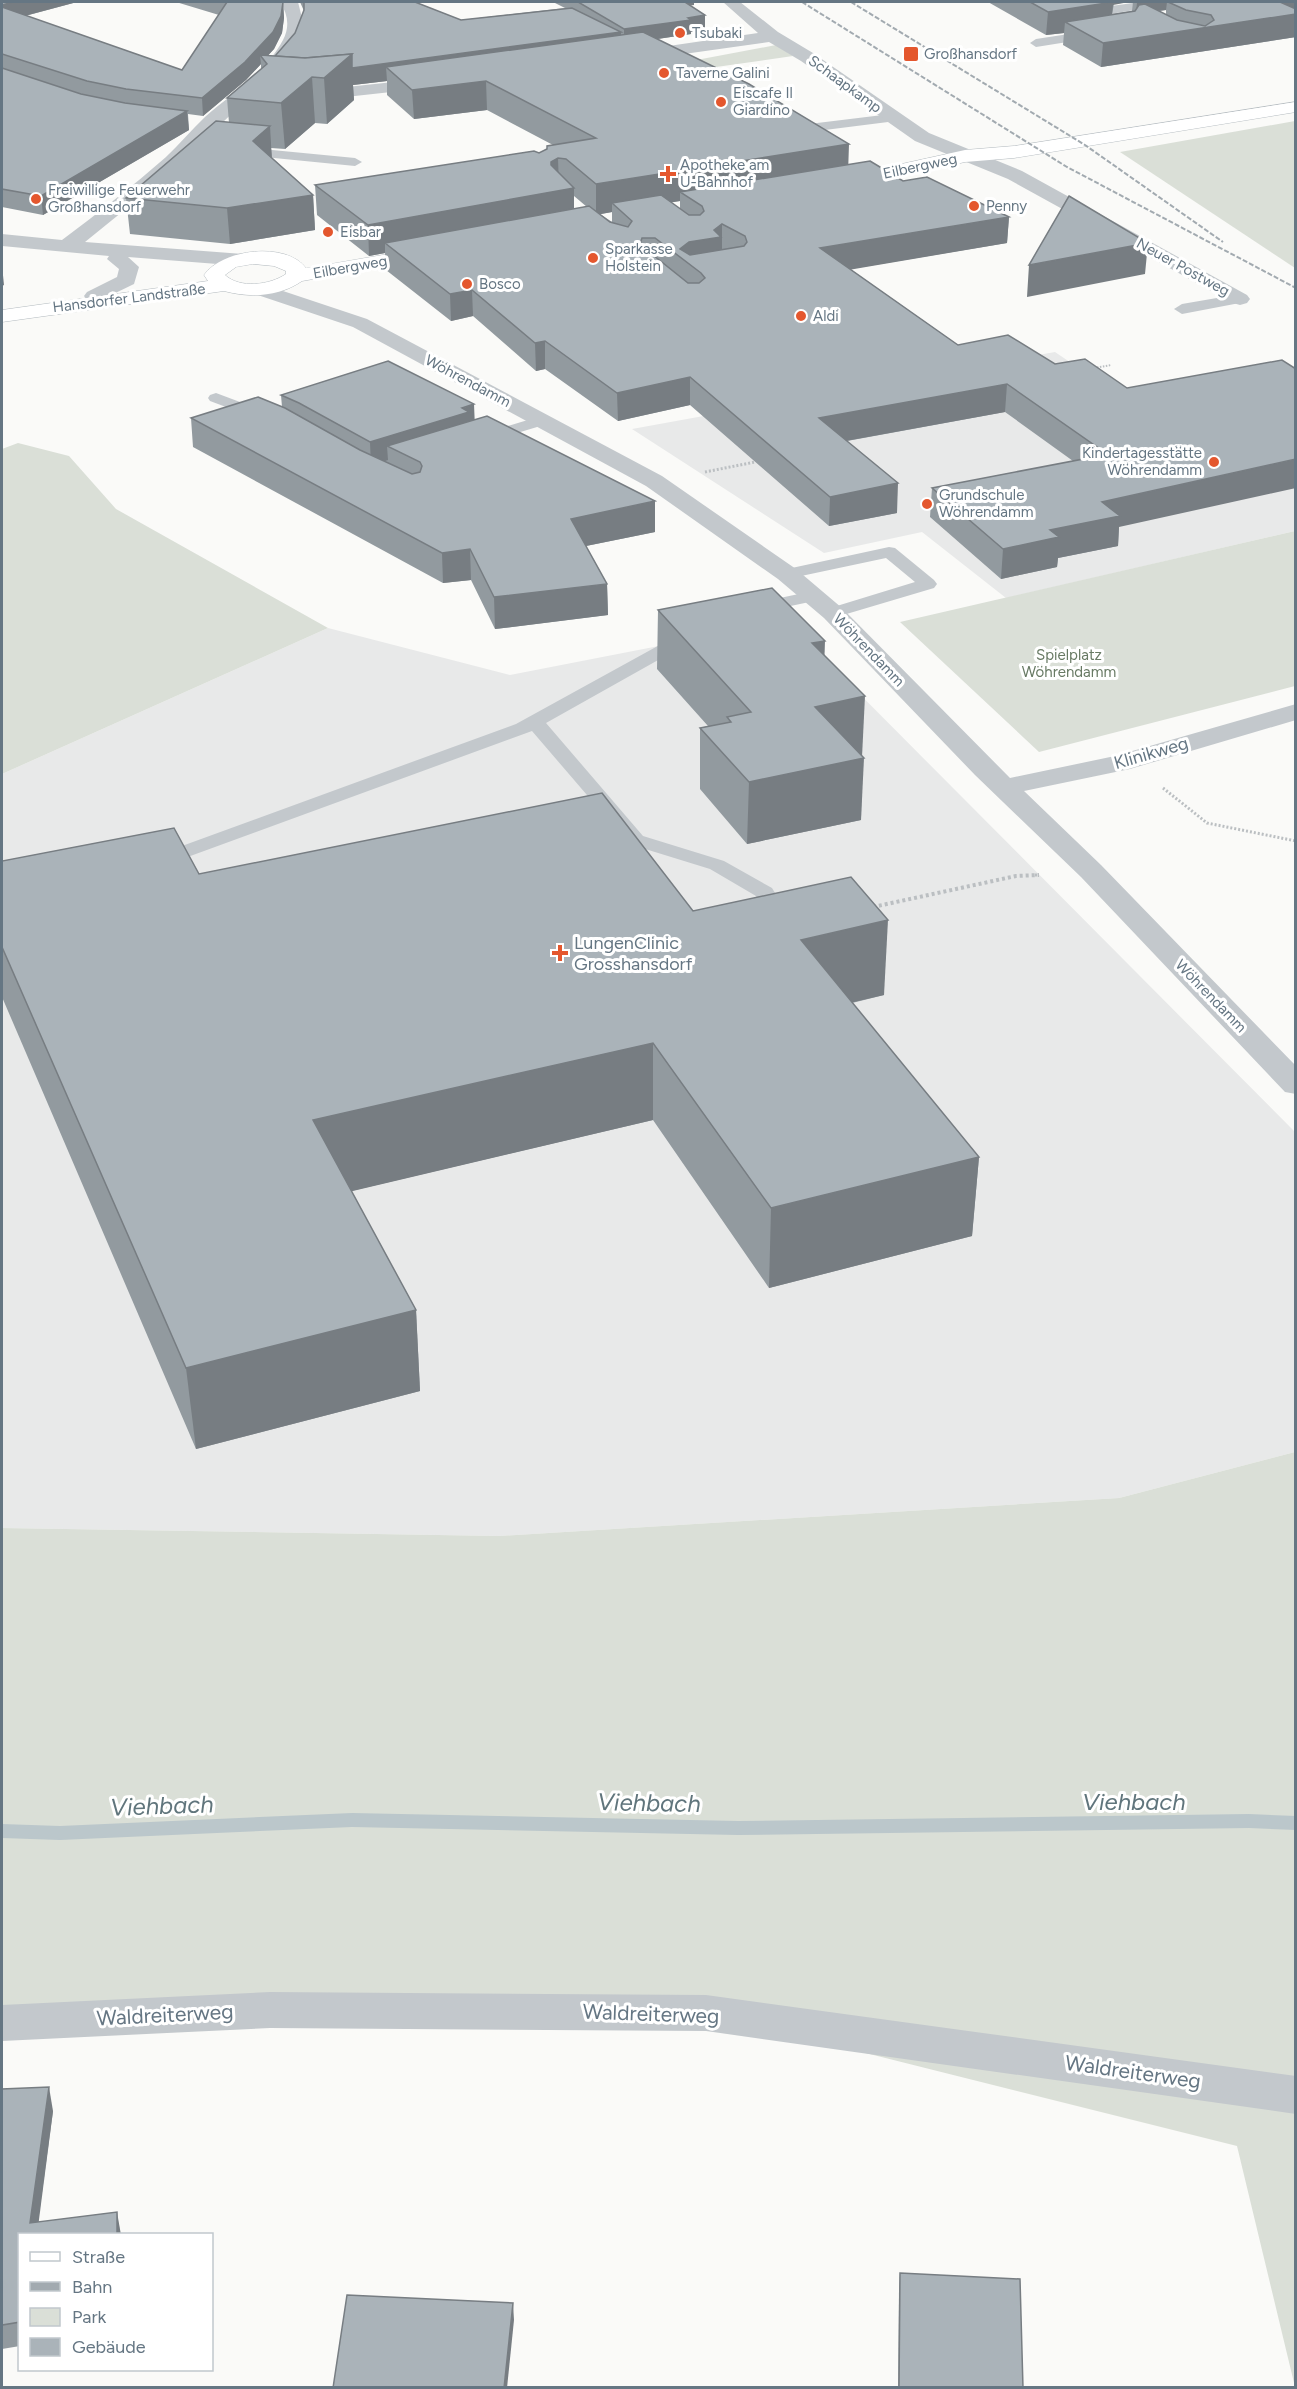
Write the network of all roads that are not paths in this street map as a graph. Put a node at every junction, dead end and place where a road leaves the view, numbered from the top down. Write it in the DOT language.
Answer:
graph roads {
  1 [pos="288,2"];
  2 [pos="731,2"];
  3 [pos="1087,2"];
  4 [pos="1162,9"];
  5 [pos="1106,33"];
  6 [pos="772,36"];
  7 [pos="1036,43"];
  8 [pos="621,58"];
  9 [pos="443,81"];
  10 [pos="248,92"];
  11 [pos="271,94"];
  12 [pos="291,95"];
  13 [pos="1296,107"];
  14 [pos="891,118"];
  15 [pos="189,122"];
  16 [pos="208,124"];
  17 [pos="809,128"];
  18 [pos="187,147"];
  19 [pos="965,156"];
  20 [pos="355,162"];
  21 [pos="827,185"];
  22 [pos="2,240"];
  23 [pos="65,247"];
  24 [pos="444,247"];
  25 [pos="89,250"];
  26 [pos="117,259"];
  27 [pos="243,260"];
  28 [pos="291,273"];
  29 [pos="218,278"];
  30 [pos="259,289"];
  31 [pos="94,296"];
  32 [pos="1240,299"];
  33 [pos="1182,309"];
  34 [pos="34,310"];
  35 [pos="2,316"];
  36 [pos="360,323"];
  37 [pos="216,398"];
  38 [pos="271,420"];
  39 [pos="541,421"];
  40 [pos="466,444"];
  41 [pos="787,574"];
  42 [pos="823,604"];
  43 [pos="739,614"];
  44 [pos="702,629"];
  45 [pos="1296,712"];
  46 [pos="535,722"];
  47 [pos="1006,788"];
  48 [pos="137,868"];
  49 [pos="741,926"];
  50 [pos="1296,1085"];
  51 [pos="2,2023"];
  52 [pos="1296,2095"];
  1 -- 10 [label="street"];
  2 -- 6 [label="street, Schaapkamp"];
  3 -- 4 [label="street"];
  5 -- 7 [label="lane"];
  6 -- 8 [label="street"];
  6 -- 14 [label="street, Schaapkamp"];
  9 -- 12 [label="street"];
  10 -- 11 [label="street"];
  10 -- 16 [label="street"];
  13 -- 19 [label="main road, Eilbergweg"];
  14 -- 17 [label="lane"];
  14 -- 19 [label="street, Schaapkamp"];
  15 -- 16 [label="street"];
  16 -- 18 [label="street"];
  18 -- 20 [label="lane"];
  18 -- 23 [label="street"];
  19 -- 21 [label="main road, Eilbergweg"];
  19 -- 32 [label="street, Neuer Postweg"];
  22 -- 23 [label="street, Wöhrendamm"];
  23 -- 25 [label="street, Wöhrendamm"];
  24 -- 28 [label="main road, Eilbergweg"];
  25 -- 26 [label="street, Wöhrendamm"];
  25 -- 27 [label="street, Wöhrendamm"];
  26 -- 29 [label="street, Wöhrendamm"];
  26 -- 31 [label="street"];
  27 -- 28 [label="main road, Wöhrendamm"];
  27 -- 29 [label="main road, Wöhrendamm"];
  28 -- 30 [label="main road, Wöhrendamm"];
  28 -- 36 [label="street, Wöhrendamm"];
  29 -- 30 [label="main road, Wöhrendamm"];
  29 -- 31 [label="main road, Hansdorfer Landstraße"];
  29 -- 34 [label="main road, Hansdorfer Landstraße"];
  30 -- 36 [label="street, Wöhrendamm"];
  31 -- 34 [label="main road, Hansdorfer Landstraße"];
  32 -- 33 [label="lane"];
  34 -- 35 [label="main road, Hansdorfer Landstraße"];
  36 -- 39 [label="street, Wöhrendamm"];
  37 -- 38 [label="lane"];
  39 -- 40 [label="lane"];
  39 -- 41 [label="street, Wöhrendamm"];
  41 -- 42 [label="street, Wöhrendamm"];
  41 -- 42 [label="lane"];
  42 -- 43 [label="lane"];
  42 -- 47 [label="street, Wöhrendamm"];
  44 -- 46 [label="lane"];
  45 -- 47 [label="street, Klinikweg"];
  46 -- 48 [label="lane"];
  46 -- 49 [label="lane"];
  47 -- 50 [label="street, Wöhrendamm"];
  51 -- 52 [label="street, Waldreiterweg"];
}
